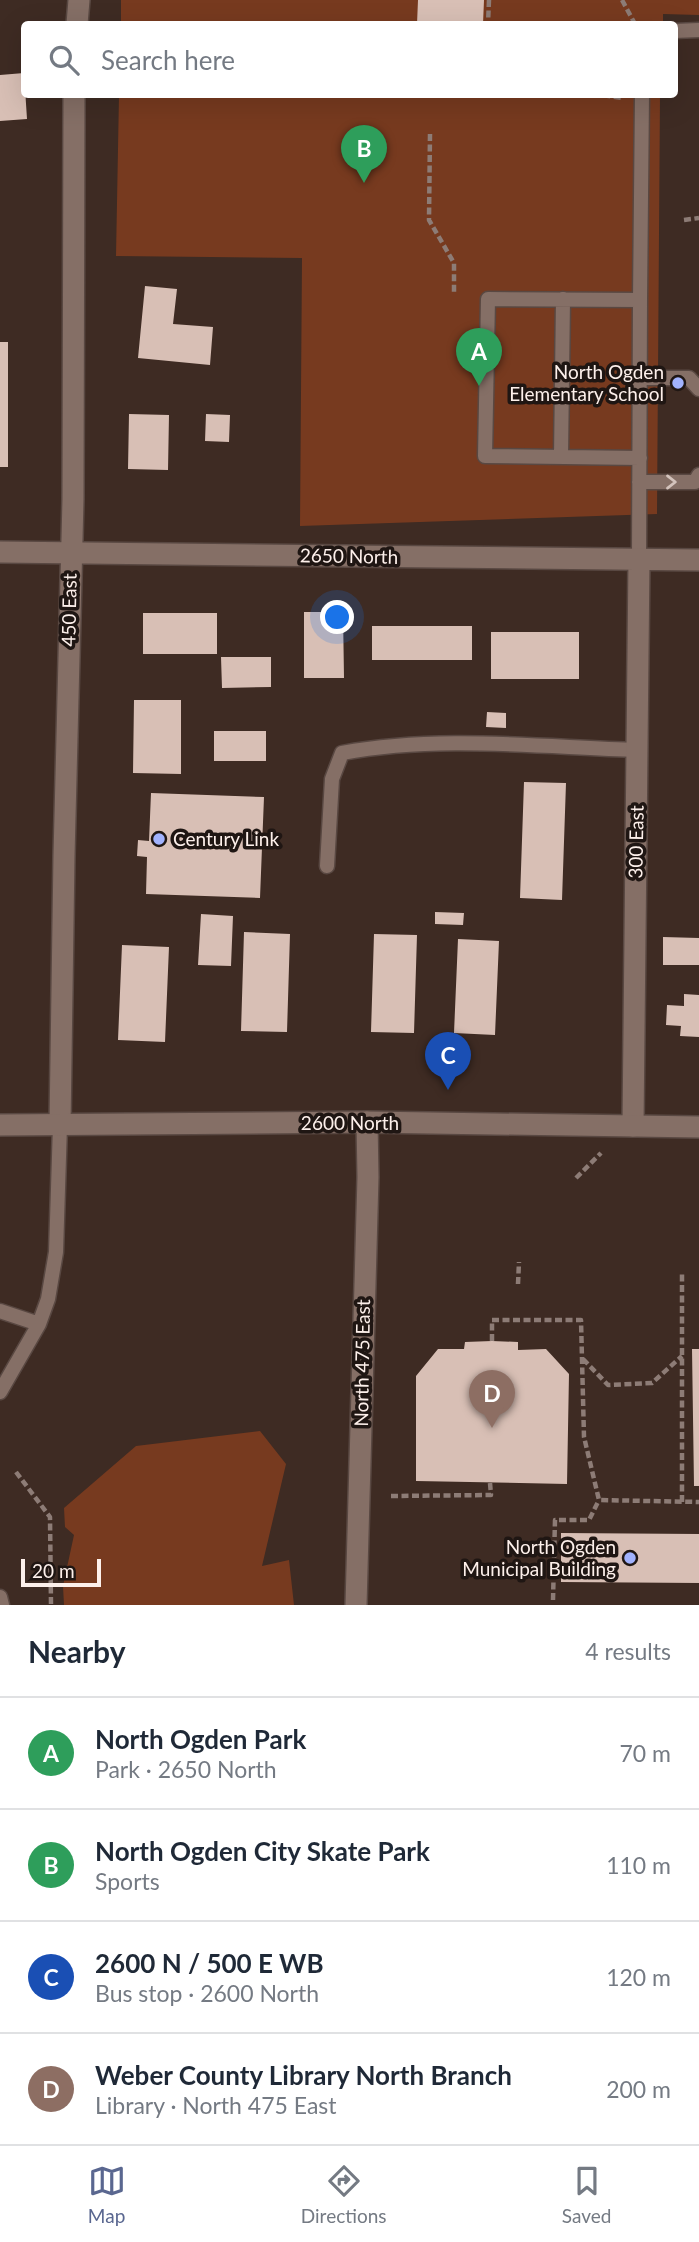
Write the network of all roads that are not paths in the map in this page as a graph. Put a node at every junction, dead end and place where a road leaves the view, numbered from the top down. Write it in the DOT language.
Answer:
graph roads {
  1 [pos="79,0"];
  2 [pos="77,21"];
  3 [pos="699,30"];
  4 [pos="678,31"];
  5 [pos="74,98"];
  6 [pos="642,98"];
  7 [pos="563,299"];
  8 [pos="640,300"];
  9 [pos="640,378"];
  10 [pos="699,389"];
  11 [pos="561,457"];
  12 [pos="640,458"];
  13 [pos="699,475"];
  14 [pos="639,482"];
  15 [pos="0,552"];
  16 [pos="71,554"];
  17 [pos="639,559"];
  18 [pos="699,560"];
  19 [pos="637,750"];
  20 [pos="327,866"];
  21 [pos="367,1122"];
  22 [pos="0,1125"];
  23 [pos="60,1125"];
  24 [pos="633,1126"];
  25 [pos="699,1127"];
  26 [pos="0,1311"];
  27 [pos="39,1324"];
  28 [pos="0,1392"];
  29 [pos="0,1597"];
  30 [pos="2,1605"];
  31 [pos="356,1605"];
  1 -- 2 [label="street"];
  3 -- 4 [label="lane"];
  5 -- 16 [label="street, 450 East"];
  6 -- 8 [label="lane"];
  7 -- 8 [label="lane"];
  7 -- 11 [label="lane"];
  7 -- 11 [label="lane"];
  8 -- 9 [label="lane"];
  9 -- 10 [label="lane"];
  9 -- 12 [label="lane"];
  11 -- 12 [label="lane"];
  12 -- 14 [label="lane"];
  14 -- 13 [label="lane, one-way"];
  14 -- 17 [label="lane"];
  15 -- 16 [label="street, 2650 North"];
  16 -- 17 [label="street, 2650 North"];
  16 -- 23 [label="street, 450 East"];
  17 -- 18 [label="street, 2650 North"];
  17 -- 19 [label="street, 300 East"];
  19 -- 20 [label="lane"];
  19 -- 24 [label="street, 300 East"];
  21 -- 23 [label="street, 2600 North"];
  21 -- 24 [label="street, 2600 North"];
  21 -- 31 [label="street, North 475 East"];
  22 -- 23 [label="street, 2600 North"];
  23 -- 27 [label="lane"];
  24 -- 25 [label="street, 2600 North"];
  26 -- 27 [label="lane"];
  27 -- 28 [label="lane"];
  29 -- 30 [label="lane"];
}
